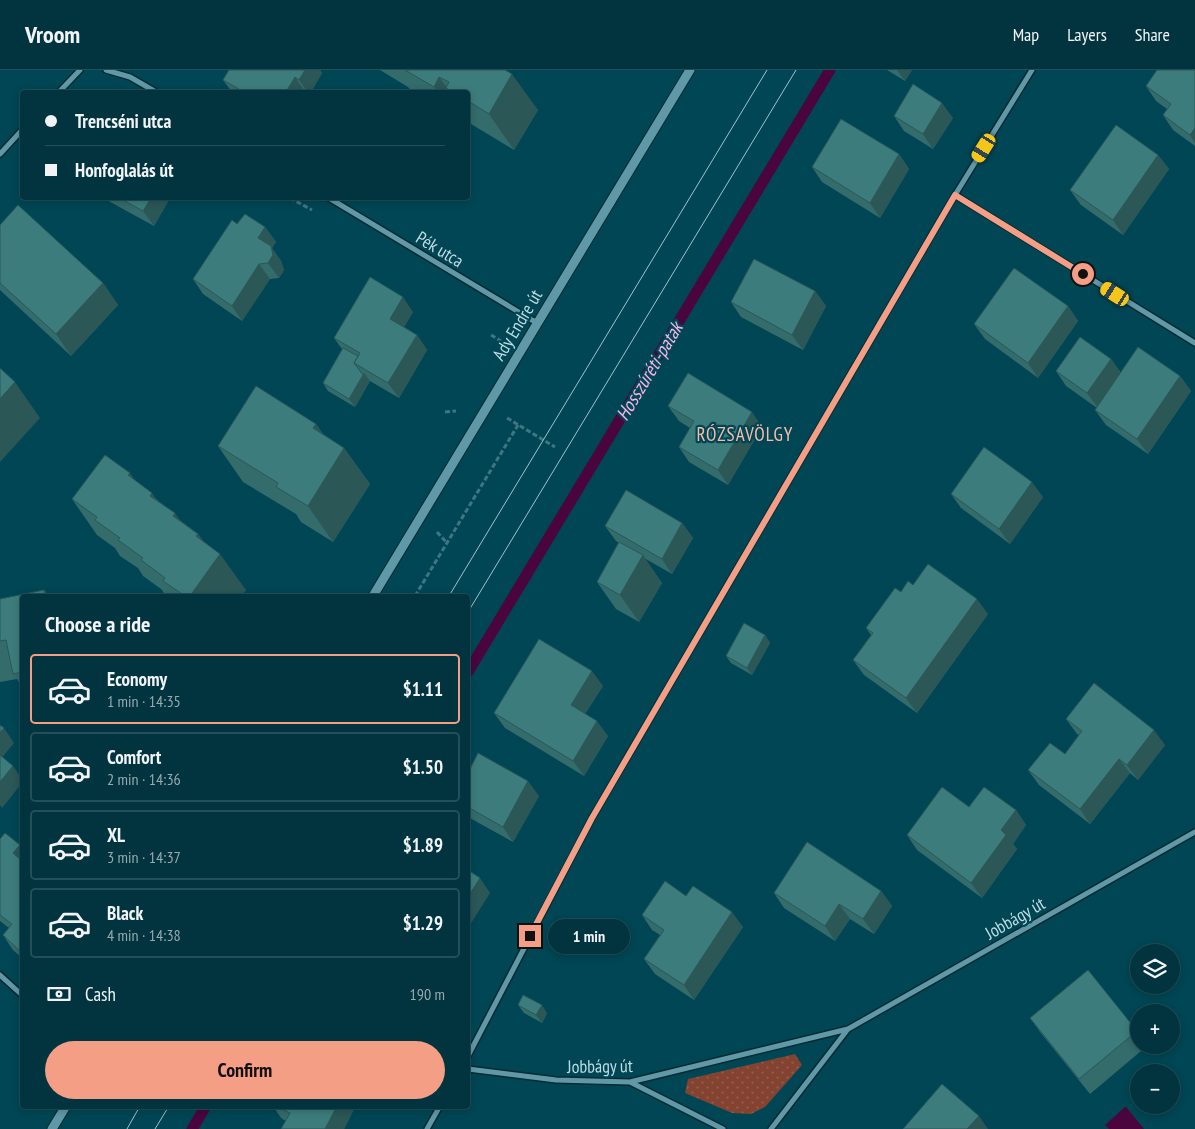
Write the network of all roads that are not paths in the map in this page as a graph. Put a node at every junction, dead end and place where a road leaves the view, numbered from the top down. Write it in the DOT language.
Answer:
graph roads {
  1 [pos="80,70"];
  2 [pos="106,70"];
  3 [pos="690,70"];
  4 [pos="1032,70"];
  5 [pos="60,90"];
  6 [pos="153,90"];
  7 [pos="20,132"];
  8 [pos="0,154"];
  9 [pos="955,195"];
  10 [pos="332,200"];
  11 [pos="537,323"];
  12 [pos="1195,343"];
  13 [pos="375,594"];
  14 [pos="1195,832"];
  15 [pos="0,975"];
  16 [pos="20,993"];
  17 [pos="848,1029"];
  18 [pos="470,1052"];
  19 [pos="470,1069"];
  20 [pos="630,1082"];
  21 [pos="64,1109"];
  22 [pos="438,1109"];
  23 [pos="52,1129"];
  24 [pos="427,1129"];
  25 [pos="723,1129"];
  26 [pos="771,1129"];
  1 -- 5 [label="street"];
  2 -- 6 [label="street"];
  3 -- 11 [label="street, Ady Endre út"];
  4 -- 9 [label="street"];
  7 -- 8 [label="street"];
  9 -- 12 [label="street"];
  9 -- 18 [label="street"];
  10 -- 11 [label="street, Pék utca"];
  11 -- 13 [label="street, Ady Endre út"];
  14 -- 17 [label="street, Jobbágy út"];
  15 -- 16 [label="street"];
  17 -- 20 [label="street, Jobbágy út"];
  17 -- 26 [label="street, Jobbágy út"];
  19 -- 20 [label="street, Jobbágy út"];
  20 -- 25 [label="street"];
  21 -- 23 [label="street"];
  22 -- 24 [label="street"];
}
